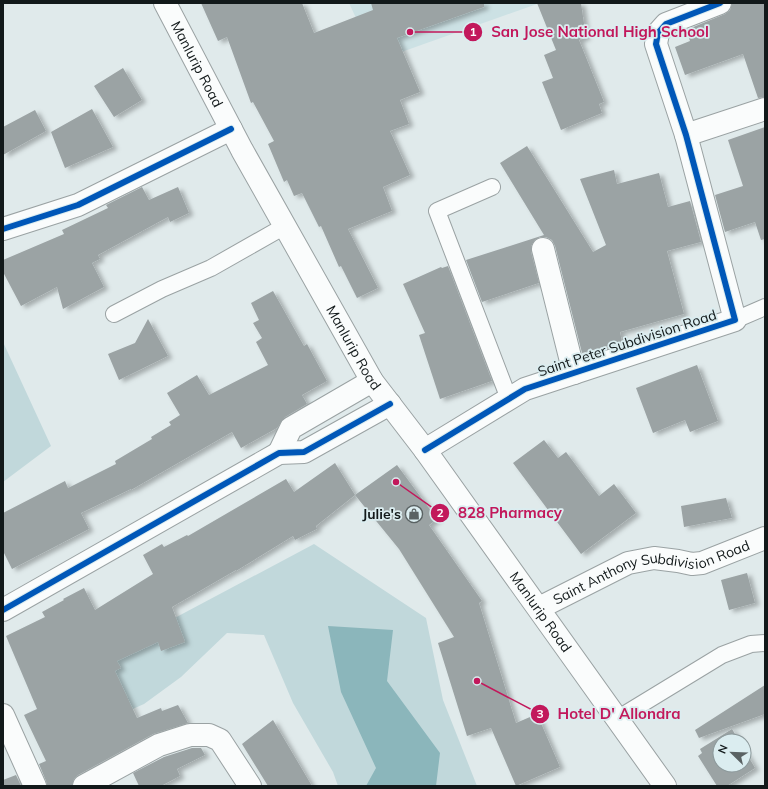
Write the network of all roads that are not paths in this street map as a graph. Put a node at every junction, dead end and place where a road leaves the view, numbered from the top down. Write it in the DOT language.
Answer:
graph roads {
  1 [pos="165,3"];
  2 [pos="720,3"];
  3 [pos="765,109"];
  4 [pos="231,129"];
  5 [pos="686,135"];
  6 [pos="492,187"];
  7 [pos="285,226"];
  8 [pos="3,229"];
  9 [pos="543,249"];
  10 [pos="765,307"];
  11 [pos="114,314"];
  12 [pos="736,320"];
  13 [pos="574,373"];
  14 [pos="372,381"];
  15 [pos="508,399"];
  16 [pos="390,404"];
  17 [pos="425,450"];
  18 [pos="279,453"];
  19 [pos="765,538"];
  20 [pos="539,608"];
  21 [pos="3,610"];
  22 [pos="765,643"];
  23 [pos="3,715"];
  24 [pos="618,719"];
  25 [pos="35,786"];
  26 [pos="84,786"];
  27 [pos="250,786"];
  28 [pos="665,786"];
  1 -- 4 [label="street, Manlurip Road"];
  2 -- 5 [label="street, Saint Peter Subdivision Road"];
  3 -- 5 [label="street"];
  4 -- 7 [label="street, Manlurip Road"];
  4 -- 8 [label="street"];
  5 -- 12 [label="street, Saint Peter Subdivision Road"];
  6 -- 15 [label="lane"];
  7 -- 11 [label="lane"];
  7 -- 14 [label="street, Manlurip Road"];
  9 -- 13 [label="street"];
  10 -- 12 [label="lane"];
  12 -- 13 [label="street, Saint Peter Subdivision Road"];
  13 -- 15 [label="street, Saint Peter Subdivision Road"];
  14 -- 16 [label="street, Manlurip Road"];
  14 -- 18 [label="street"];
  15 -- 17 [label="street, Saint Peter Subdivision Road"];
  16 -- 17 [label="street, Manlurip Road"];
  16 -- 18 [label="street"];
  17 -- 20 [label="street, Manlurip Road"];
  18 -- 21 [label="street"];
  19 -- 20 [label="street, Saint Anthony Subdivision Road"];
  20 -- 24 [label="street, Manlurip Road"];
  22 -- 24 [label="lane"];
  23 -- 25 [label="street"];
  24 -- 28 [label="street, Manlurip Road"];
  26 -- 27 [label="street"];
}
